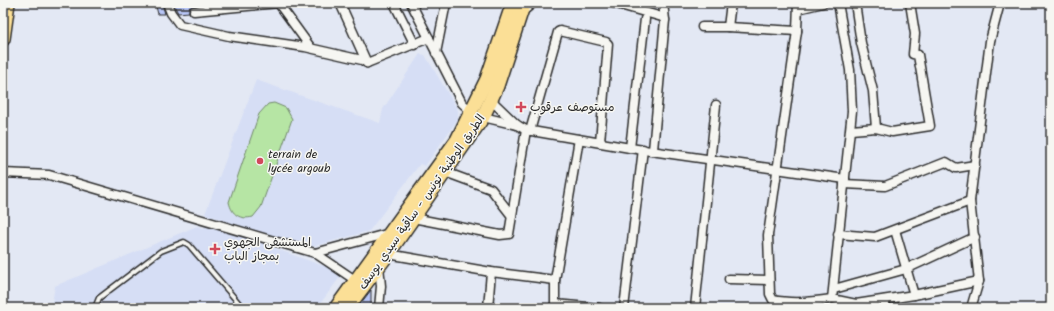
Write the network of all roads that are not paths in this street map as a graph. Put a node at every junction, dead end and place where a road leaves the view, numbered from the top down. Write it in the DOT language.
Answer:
graph roads {
  1 [pos="8,3"];
  2 [pos="167,3"];
  3 [pos="279,3"];
  4 [pos="340,3"];
  5 [pos="394,3"];
  6 [pos="411,3"];
  7 [pos="440,3"];
  8 [pos="446,3"];
  9 [pos="533,3"];
  10 [pos="613,3"];
  11 [pos="663,3"];
  12 [pos="731,3"];
  13 [pos="823,3"];
  14 [pos="838,3"];
  15 [pos="855,3"];
  16 [pos="910,3"];
  17 [pos="1000,3"];
  18 [pos="519,6"];
  19 [pos="798,6"];
  20 [pos="194,11"];
  21 [pos="444,12"];
  22 [pos="645,19"];
  23 [pos="665,20"];
  24 [pos="702,26"];
  25 [pos="728,27"];
  26 [pos="796,31"];
  27 [pos="429,38"];
  28 [pos="3,39"];
  29 [pos="415,45"];
  30 [pos="311,48"];
  31 [pos="436,53"];
  32 [pos="367,63"];
  33 [pos="492,100"];
  34 [pos="716,105"];
  35 [pos="478,114"];
  36 [pos="517,125"];
  37 [pos="876,128"];
  38 [pos="528,130"];
  39 [pos="851,130"];
  40 [pos="579,139"];
  41 [pos="600,142"];
  42 [pos="630,148"];
  43 [pos="643,149"];
  44 [pos="653,150"];
  45 [pos="711,159"];
  46 [pos="975,165"];
  47 [pos="778,168"];
  48 [pos="445,172"];
  49 [pos="3,173"];
  50 [pos="845,181"];
  51 [pos="432,183"];
  52 [pos="970,201"];
  53 [pos="512,216"];
  54 [pos="413,218"];
  55 [pos="894,230"];
  56 [pos="390,232"];
  57 [pos="838,234"];
  58 [pos="975,237"];
  59 [pos="314,253"];
  60 [pos="388,254"];
  61 [pos="379,266"];
  62 [pos="906,268"];
  63 [pos="491,272"];
  64 [pos="730,279"];
  65 [pos="355,280"];
  66 [pos="555,280"];
  67 [pos="769,280"];
  68 [pos="979,281"];
  69 [pos="834,289"];
  70 [pos="914,295"];
  71 [pos="832,299"];
  72 [pos="885,304"];
  73 [pos="792,305"];
  74 [pos="816,305"];
  75 [pos="555,306"];
  76 [pos="857,306"];
  77 [pos="95,308"];
  78 [pos="243,308"];
  79 [pos="336,308"];
  80 [pos="347,308"];
  81 [pos="379,308"];
  82 [pos="488,308"];
  83 [pos="598,308"];
  84 [pos="624,308"];
  85 [pos="695,308"];
  86 [pos="971,308"];
  1 -- 28 [label="main road"];
  2 -- 30 [label="street"];
  3 -- 20 [label="street"];
  3 -- 30 [label="street"];
  4 -- 32 [label="street"];
  5 -- 29 [label="street"];
  6 -- 27 [label="street"];
  7 -- 21 [label="street"];
  8 -- 21 [label="street"];
  9 -- 18 [label="street"];
  10 -- 23 [label="street"];
  11 -- 23 [label="street"];
  12 -- 25 [label="street"];
  13 -- 19 [label="street"];
  14 -- 39 [label="street"];
  15 -- 37 [label="street"];
  16 -- 37 [label="street"];
  17 -- 46 [label="street"];
  18 -- 33 [label="main road, الطريق الوطنية تونس - ساقية سيدي يوسف"];
  18 -- 35 [label="main road, الطريق الوطنية تونس - ساقية سيدي يوسف"];
  19 -- 26 [label="street"];
  21 -- 31 [label="street"];
  22 -- 42 [label="street"];
  23 -- 44 [label="street"];
  24 -- 25 [label="street"];
  25 -- 26 [label="street"];
  26 -- 47 [label="street"];
  27 -- 29 [label="street"];
  27 -- 31 [label="street"];
  29 -- 32 [label="street"];
  30 -- 32 [label="street"];
  31 -- 35 [label="street"];
  33 -- 35 [label="main road, الطريق الوطنية تونس - ساقية سيدي يوسف"];
  33 -- 36 [label="street"];
  34 -- 45 [label="street"];
  35 -- 36 [label="street"];
  35 -- 48 [label="main road, الطريق الوطنية تونس - ساقية سيدي يوسف"];
  35 -- 51 [label="main road, الطريق الوطنية تونس - ساقية سيدي يوسف"];
  36 -- 38 [label="street"];
  37 -- 39 [label="street"];
  38 -- 40 [label="street"];
  38 -- 41 [label="street"];
  38 -- 53 [label="street"];
  39 -- 50 [label="street"];
  40 -- 41 [label="street"];
  40 -- 66 [label="street"];
  41 -- 42 [label="street"];
  42 -- 43 [label="street"];
  43 -- 44 [label="street"];
  43 -- 84 [label="street"];
  44 -- 45 [label="street"];
  45 -- 47 [label="street"];
  45 -- 85 [label="street"];
  46 -- 50 [label="street"];
  46 -- 52 [label="street"];
  47 -- 50 [label="street"];
  47 -- 67 [label="street"];
  48 -- 51 [label="main road, الطريق الوطنية تونس - ساقية سيدي يوسف"];
  48 -- 53 [label="street"];
  49 -- 59 [label="street"];
  50 -- 57 [label="street"];
  51 -- 54 [label="main road, الطريق الوطنية تونس - ساقية سيدي يوسف"];
  51 -- 56 [label="main road, الطريق الوطنية تونس - ساقية سيدي يوسف"];
  52 -- 55 [label="street"];
  52 -- 58 [label="street"];
  53 -- 54 [label="street"];
  54 -- 60 [label="main road, الطريق الوطنية تونس - ساقية سيدي يوسف"];
  55 -- 57 [label="street"];
  55 -- 62 [label="street"];
  56 -- 59 [label="street"];
  56 -- 65 [label="main road, الطريق الوطنية تونس - ساقية سيدي يوسف"];
  57 -- 69 [label="street"];
  58 -- 62 [label="street"];
  58 -- 68 [label="street"];
  59 -- 65 [label="street"];
  60 -- 61 [label="main road, الطريق الوطنية تونس - ساقية سيدي يوسف"];
  60 -- 63 [label="street"];
  61 -- 80 [label="main road, الطريق الوطنية تونس - ساقية سيدي يوسف"];
  61 -- 81 [label="street"];
  62 -- 69 [label="street"];
  62 -- 70 [label="street"];
  63 -- 66 [label="street"];
  63 -- 82 [label="street"];
  64 -- 67 [label="street"];
  65 -- 79 [label="main road, الطريق الوطنية تونس - ساقية سيدي يوسف"];
  66 -- 75 [label="street"];
  67 -- 73 [label="street"];
  68 -- 70 [label="street"];
  68 -- 86 [label="street"];
  69 -- 71 [label="street"];
  70 -- 72 [label="street"];
  71 -- 74 [label="street"];
  71 -- 76 [label="street"];
  72 -- 76 [label="street"];
  73 -- 74 [label="street"];
  75 -- 83 [label="street"];
  77 -- 78 [label="lane"];
}
